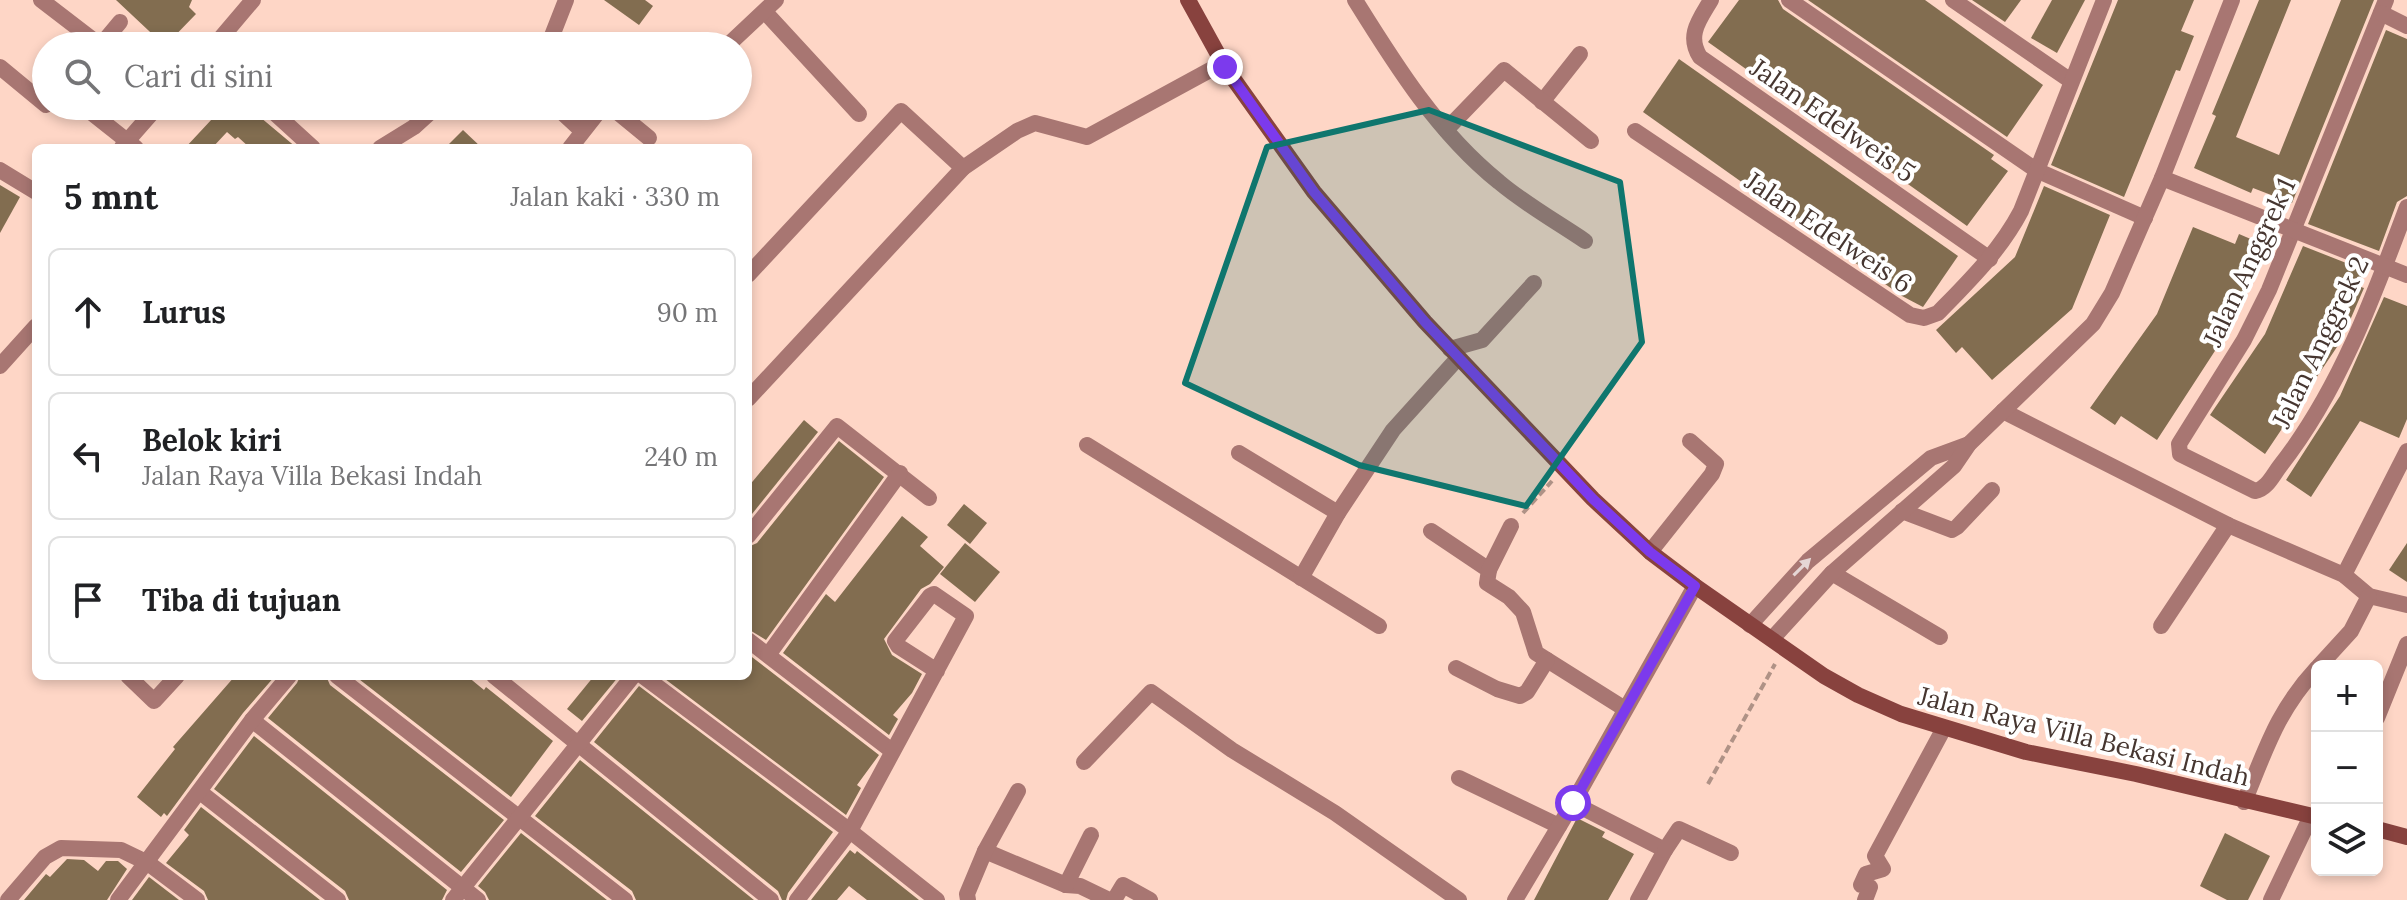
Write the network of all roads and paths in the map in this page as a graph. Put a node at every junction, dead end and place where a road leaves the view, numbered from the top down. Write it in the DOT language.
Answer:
graph roads {
  1 [pos="41,0"];
  2 [pos="253,0"];
  3 [pos="566,0"];
  4 [pos="1188,0"];
  5 [pos="1355,0"];
  6 [pos="1711,0"];
  7 [pos="1789,0"];
  8 [pos="1953,0"];
  9 [pos="2104,0"];
  10 [pos="2232,0"];
  11 [pos="771,6"];
  12 [pos="2383,6"];
  13 [pos="120,22"];
  14 [pos="2407,26"];
  15 [pos="82,32"];
  16 [pos="112,32"];
  17 [pos="226,32"];
  18 [pos="553,32"];
  19 [pos="742,32"];
  20 [pos="1580,54"];
  21 [pos="1223,63"];
  22 [pos="0,67"];
  23 [pos="2071,81"];
  24 [pos="32,92"];
  25 [pos="1542,102"];
  26 [pos="859,114"];
  27 [pos="99,120"];
  28 [pos="148,120"];
  29 [pos="282,120"];
  30 [pos="422,120"];
  31 [pos="570,120"];
  32 [pos="591,120"];
  33 [pos="627,120"];
  34 [pos="1446,130"];
  35 [pos="582,131"];
  36 [pos="1635,131"];
  37 [pos="649,138"];
  38 [pos="1591,141"];
  39 [pos="126,144"];
  40 [pos="130,144"];
  41 [pos="309,144"];
  42 [pos="386,144"];
  43 [pos="573,144"];
  44 [pos="963,168"];
  45 [pos="0,170"];
  46 [pos="2036,170"];
  47 [pos="2162,178"];
  48 [pos="32,190"];
  49 [pos="2407,207"];
  50 [pos="2145,218"];
  51 [pos="2294,229"];
  52 [pos="1585,241"];
  53 [pos="1990,259"];
  54 [pos="2385,266"];
  55 [pos="752,271"];
  56 [pos="2407,275"];
  57 [pos="1534,283"];
  58 [pos="32,330"];
  59 [pos="1454,353"];
  60 [pos="0,366"];
  61 [pos="752,395"];
  62 [pos="2003,411"];
  63 [pos="1690,441"];
  64 [pos="1969,444"];
  65 [pos="1087,445"];
  66 [pos="2407,451"];
  67 [pos="1239,453"];
  68 [pos="1564,468"];
  69 [pos="900,473"];
  70 [pos="1992,490"];
  71 [pos="2261,490"];
  72 [pos="929,498"];
  73 [pos="1902,511"];
  74 [pos="1338,513"];
  75 [pos="2228,525"];
  76 [pos="1511,526"];
  77 [pos="752,531"];
  78 [pos="1431,531"];
  79 [pos="1650,552"];
  80 [pos="1489,570"];
  81 [pos="1832,573"];
  82 [pos="2344,575"];
  83 [pos="1301,578"];
  84 [pos="1695,586"];
  85 [pos="2369,596"];
  86 [pos="2407,605"];
  87 [pos="1750,625"];
  88 [pos="1379,626"];
  89 [pos="2161,626"];
  90 [pos="1940,637"];
  91 [pos="752,643"];
  92 [pos="1778,643"];
  93 [pos="2407,644"];
  94 [pos="768,655"];
  95 [pos="1547,660"];
  96 [pos="2324,660"];
  97 [pos="1456,668"];
  98 [pos="937,671"];
  99 [pos="2311,674"];
  100 [pos="132,680"];
  101 [pos="173,680"];
  102 [pos="286,680"];
  103 [pos="342,680"];
  104 [pos="499,680"];
  105 [pos="630,680"];
  106 [pos="648,680"];
  107 [pos="2383,703"];
  108 [pos="1625,709"];
  109 [pos="252,720"];
  110 [pos="1944,728"];
  111 [pos="579,744"];
  112 [pos="892,751"];
  113 [pos="1084,762"];
  114 [pos="1459,778"];
  115 [pos="1708,784"];
  116 [pos="1018,791"];
  117 [pos="200,792"];
  118 [pos="2244,802"];
  119 [pos="1573,803"];
  120 [pos="2311,815"];
  121 [pos="519,819"];
  122 [pos="2311,822"];
  123 [pos="1559,826"];
  124 [pos="850,831"];
  125 [pos="2383,831"];
  126 [pos="1091,835"];
  127 [pos="2407,837"];
  128 [pos="1665,850"];
  129 [pos="985,851"];
  130 [pos="1731,853"];
  131 [pos="148,863"];
  132 [pos="1066,885"];
  133 [pos="458,894"];
  134 [pos="8,900"];
  135 [pos="118,900"];
  136 [pos="197,900"];
  137 [pos="338,900"];
  138 [pos="478,900"];
  139 [pos="625,900"];
  140 [pos="771,900"];
  141 [pos="797,900"];
  142 [pos="937,900"];
  143 [pos="968,900"];
  144 [pos="1112,900"];
  145 [pos="1150,900"];
  146 [pos="1459,900"];
  147 [pos="1515,900"];
  148 [pos="1638,900"];
  149 [pos="1865,900"];
  150 [pos="2271,900"];
  1 -- 15 [label="street"];
  2 -- 17 [label="street"];
  3 -- 18 [label="street"];
  4 -- 21 [label="main road, Jalan Raya Villa Bekasi Indah"];
  5 -- 34 [label="street"];
  6 -- 53 [label="street, Jalan Edelweis 5"];
  7 -- 46 [label="street"];
  8 -- 23 [label="street"];
  9 -- 23 [label="street, Jalan Edelweis 6"];
  10 -- 47 [label="street"];
  11 -- 19 [label="street"];
  11 -- 26 [label="street"];
  12 -- 14 [label="street"];
  12 -- 51 [label="street, Jalan Anggrek 1"];
  13 -- 16 [label="street"];
  20 -- 25 [label="street"];
  21 -- 44 [label="street"];
  21 -- 59 [label="main road, Jalan Raya Villa Bekasi Indah"];
  22 -- 24 [label="street"];
  23 -- 46 [label="street, Jalan Edelweis 6"];
  25 -- 34 [label="street"];
  25 -- 38 [label="street"];
  27 -- 39 [label="street"];
  28 -- 40 [label="street"];
  29 -- 41 [label="street"];
  30 -- 42 [label="street"];
  31 -- 35 [label="street"];
  32 -- 35 [label="street"];
  33 -- 37 [label="street"];
  34 -- 52 [label="street"];
  35 -- 43 [label="street"];
  36 -- 53 [label="street, Jalan Edelweis 6"];
  44 -- 55 [label="street"];
  44 -- 61 [label="street"];
  45 -- 48 [label="street"];
  46 -- 50 [label="street"];
  46 -- 53 [label="street, Jalan Edelweis 6"];
  47 -- 50 [label="street"];
  47 -- 51 [label="street"];
  49 -- 54 [label="street, Jalan Anggrek 2"];
  50 -- 62 [label="street"];
  51 -- 54 [label="street"];
  51 -- 71 [label="street, Jalan Anggrek 1"];
  54 -- 56 [label="street"];
  54 -- 71 [label="street, Jalan Anggrek 2"];
  57 -- 59 [label="street"];
  58 -- 60 [label="street"];
  59 -- 68 [label="main road, Jalan Raya Villa Bekasi Indah"];
  59 -- 74 [label="street"];
  62 -- 64 [label="street"];
  62 -- 75 [label="street"];
  63 -- 79 [label="street"];
  64 -- 73 [label="street"];
  87 -- 64 [label="street, one-way"];
  65 -- 83 [label="street"];
  66 -- 82 [label="street"];
  67 -- 74 [label="street"];
  68 -- 76 [label="path"];
  68 -- 79 [label="main road, Jalan Raya Villa Bekasi Indah"];
  69 -- 72 [label="street"];
  69 -- 77 [label="street"];
  69 -- 94 [label="street"];
  70 -- 73 [label="street"];
  73 -- 81 [label="street"];
  74 -- 83 [label="street"];
  75 -- 82 [label="street"];
  75 -- 89 [label="street"];
  76 -- 80 [label="street"];
  78 -- 80 [label="street"];
  79 -- 84 [label="main road, Jalan Raya Villa Bekasi Indah"];
  80 -- 95 [label="street"];
  81 -- 90 [label="street"];
  81 -- 92 [label="street"];
  82 -- 85 [label="street"];
  83 -- 88 [label="street"];
  84 -- 87 [label="main road, Jalan Raya Villa Bekasi Indah"];
  84 -- 108 [label="street"];
  85 -- 86 [label="street"];
  85 -- 96 [label="street"];
  87 -- 92 [label="main road, Jalan Raya Villa Bekasi Indah"];
  91 -- 94 [label="street"];
  92 -- 110 [label="main road, Jalan Raya Villa Bekasi Indah"];
  92 -- 115 [label="path"];
  93 -- 107 [label="street"];
  94 -- 112 [label="street"];
  95 -- 97 [label="street"];
  95 -- 108 [label="street"];
  98 -- 98 [label="street"];
  98 -- 112 [label="street"];
  99 -- 118 [label="street"];
  100 -- 101 [label="street"];
  102 -- 109 [label="street"];
  103 -- 121 [label="street"];
  104 -- 111 [label="street"];
  105 -- 111 [label="street"];
  106 -- 124 [label="street"];
  108 -- 119 [label="street"];
  109 -- 117 [label="street"];
  109 -- 133 [label="street"];
  110 -- 118 [label="main road, Jalan Raya Villa Bekasi Indah"];
  110 -- 149 [label="street"];
  111 -- 121 [label="street"];
  111 -- 140 [label="street"];
  112 -- 124 [label="street"];
  113 -- 146 [label="street"];
  114 -- 123 [label="street"];
  116 -- 129 [label="street"];
  117 -- 131 [label="street"];
  117 -- 137 [label="street"];
  118 -- 120 [label="main road, Jalan Raya Villa Bekasi Indah"];
  119 -- 123 [label="street"];
  119 -- 128 [label="street"];
  121 -- 133 [label="street"];
  121 -- 139 [label="street"];
  122 -- 150 [label="street"];
  123 -- 147 [label="street"];
  124 -- 141 [label="street"];
  124 -- 142 [label="street"];
  125 -- 127 [label="main road"];
  126 -- 132 [label="street"];
  128 -- 130 [label="street"];
  128 -- 148 [label="street"];
  129 -- 132 [label="street"];
  129 -- 143 [label="street"];
  131 -- 134 [label="street"];
  131 -- 135 [label="street"];
  131 -- 136 [label="street"];
  132 -- 144 [label="street"];
  133 -- 138 [label="street"];
  144 -- 145 [label="street"];
}
